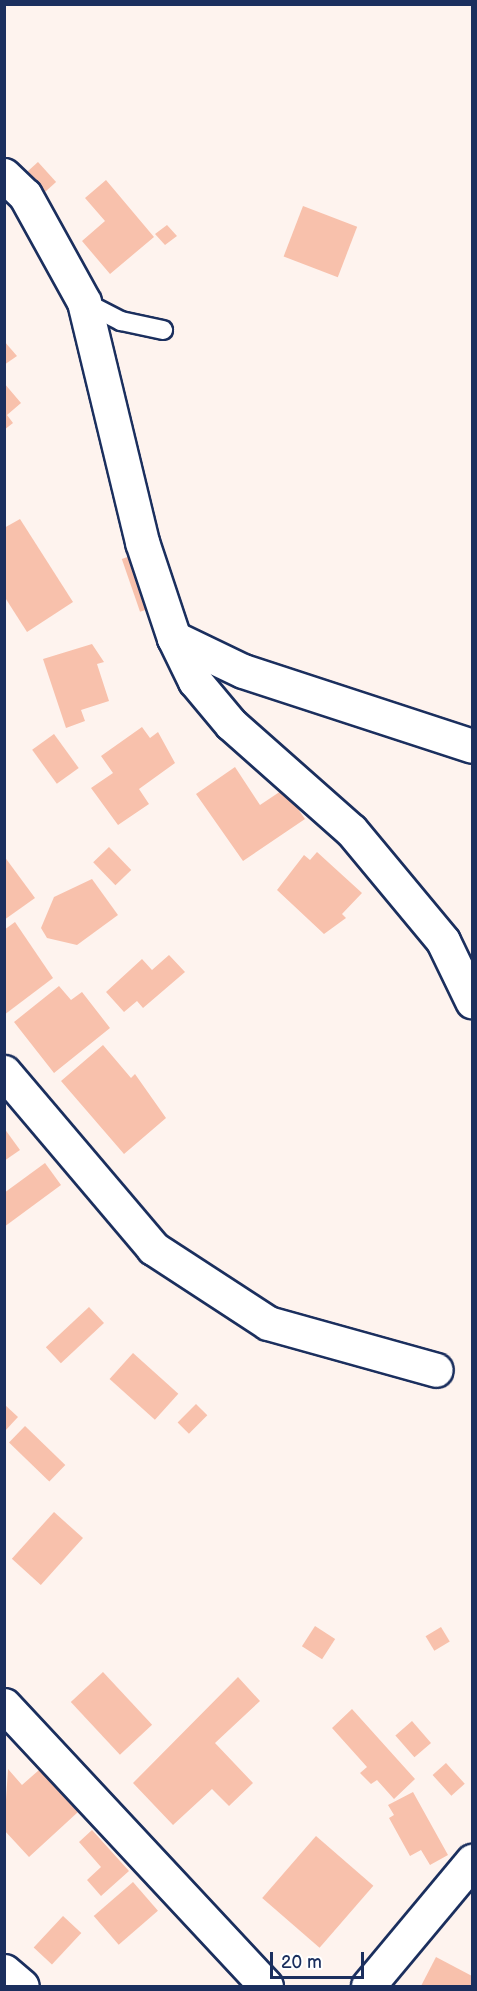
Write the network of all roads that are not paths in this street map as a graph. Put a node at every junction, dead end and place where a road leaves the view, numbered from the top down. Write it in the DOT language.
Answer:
graph roads {
  1 [pos="4,175"];
  2 [pos="84,302"];
  3 [pos="163,330"];
  4 [pos="174,638"];
  5 [pos="472,747"];
  6 [pos="472,1001"];
  7 [pos="4,1072"];
  8 [pos="436,1370"];
  9 [pos="4,1705"];
  10 [pos="472,1861"];
  11 [pos="4,1971"];
  12 [pos="22,1986"];
  13 [pos="266,1986"];
  14 [pos="368,1986"];
  1 -- 2 [label="street"];
  2 -- 3 [label="lane"];
  2 -- 4 [label="street"];
  4 -- 5 [label="street"];
  4 -- 6 [label="street"];
  7 -- 8 [label="street"];
  9 -- 13 [label="street"];
  10 -- 14 [label="street"];
  11 -- 12 [label="street"];
}
